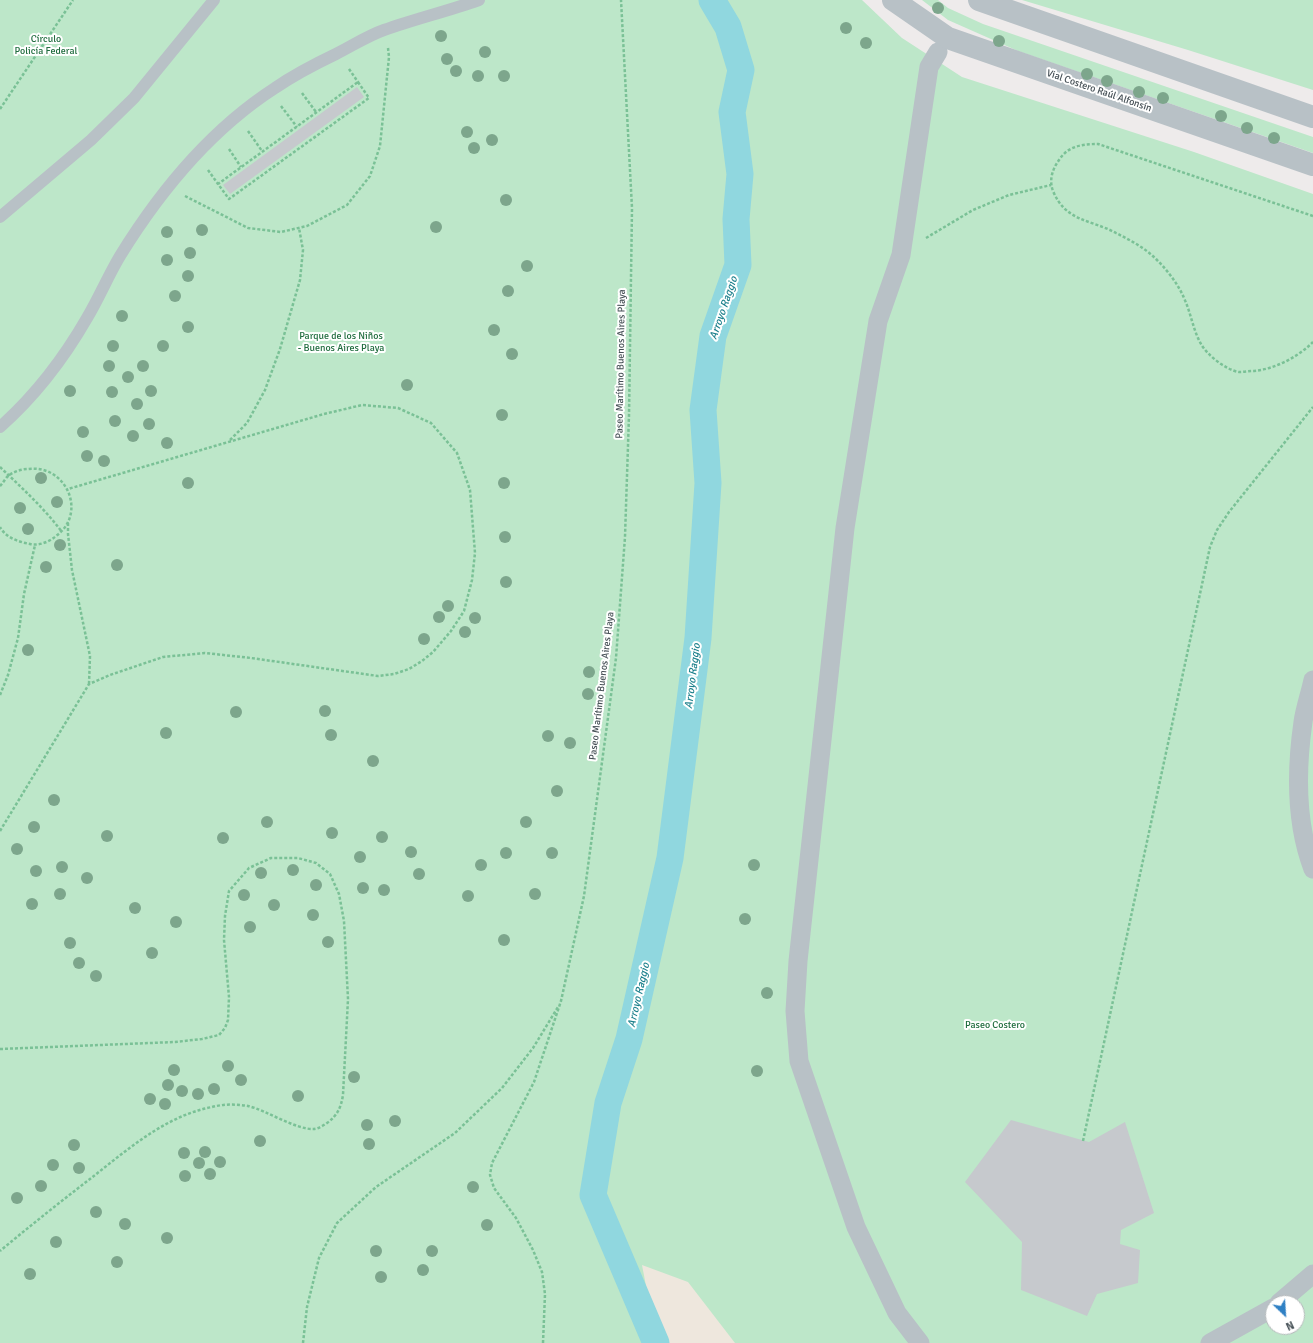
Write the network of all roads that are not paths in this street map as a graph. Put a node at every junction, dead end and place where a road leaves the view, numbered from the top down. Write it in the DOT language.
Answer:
graph roads {
  1 [pos="214,0"];
  2 [pos="479,0"];
  3 [pos="893,0"];
  4 [pos="979,0"];
  5 [pos="938,52"];
  6 [pos="1313,117"];
  7 [pos="1313,166"];
  8 [pos="0,217"];
  9 [pos="0,427"];
  10 [pos="1313,680"];
  11 [pos="1313,869"];
  12 [pos="1313,1274"];
  13 [pos="1288,1295"];
  14 [pos="1265,1312"];
  15 [pos="920,1343"];
  16 [pos="1210,1343"];
  1 -- 8 [label="lane"];
  2 -- 9 [label="lane"];
  3 -- 7 [label="street, Vial Costero Raúl Alfonsín"];
  4 -- 6 [label="street"];
  5 -- 15 [label="street"];
  10 -- 11 [label="street"];
  12 -- 13 [label="street"];
  14 -- 16 [label="street"];
}
